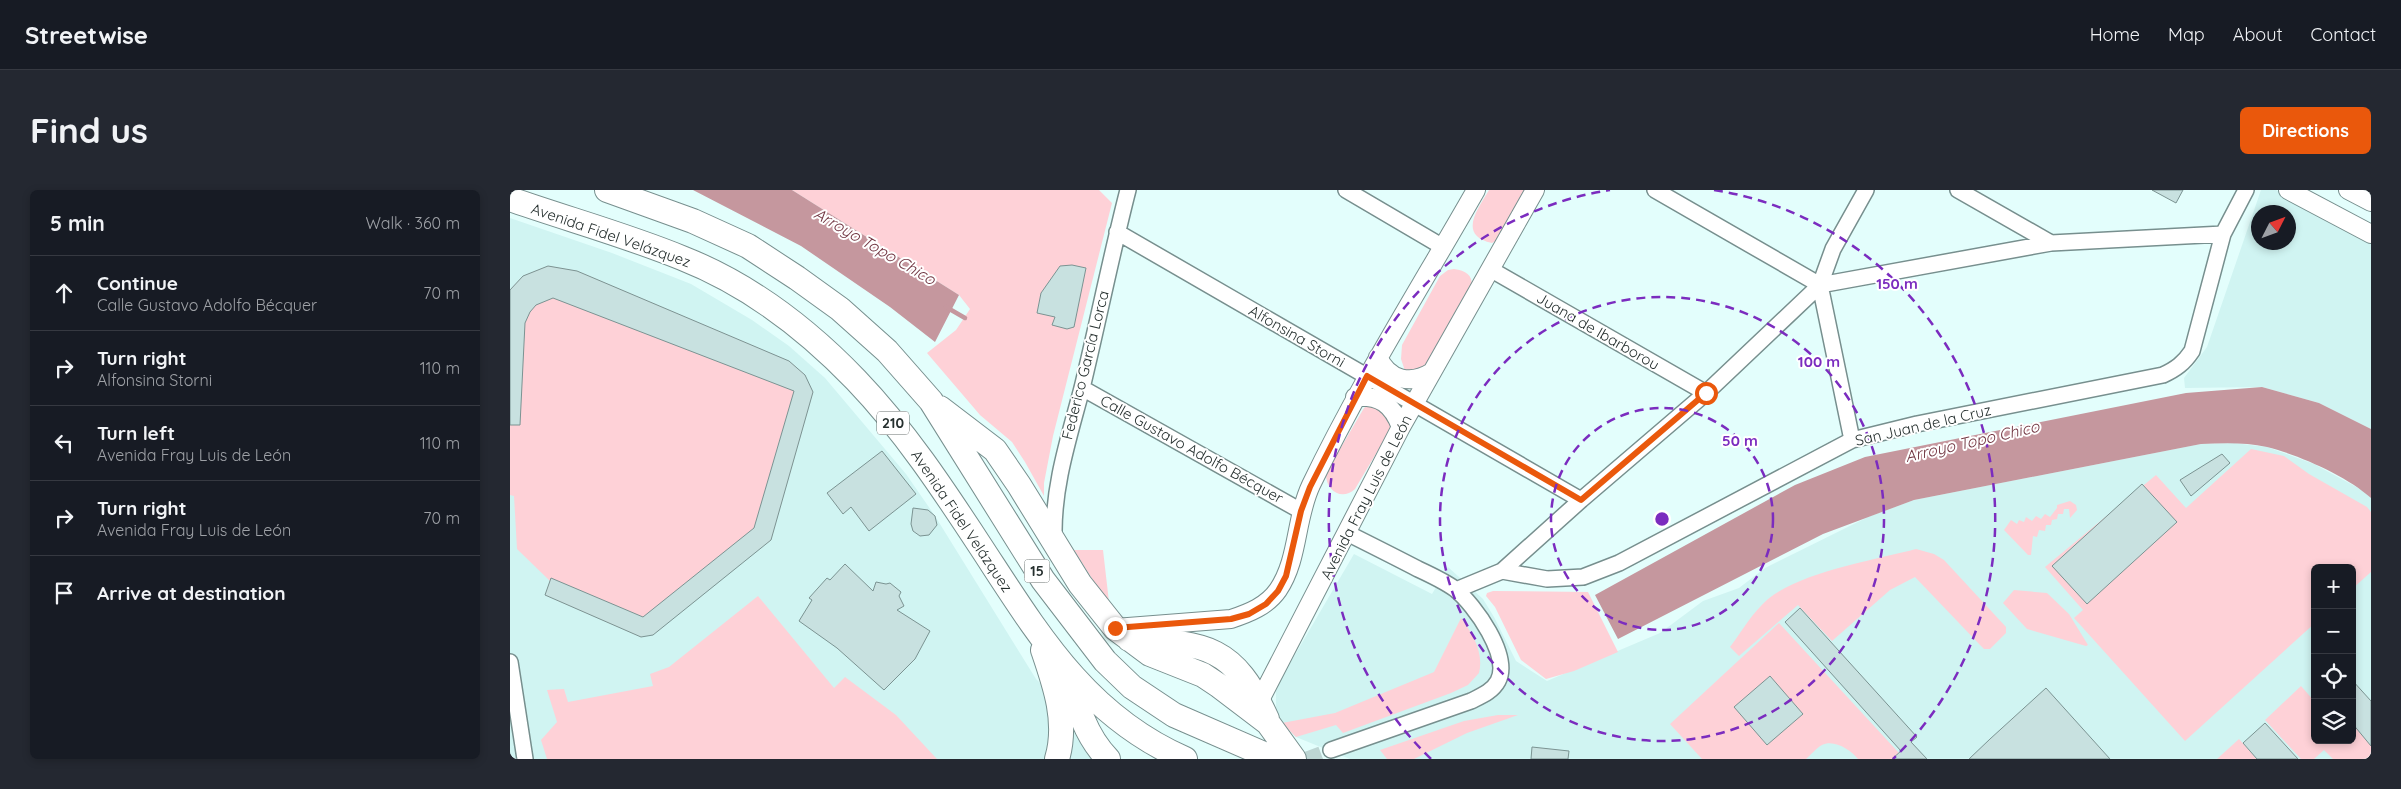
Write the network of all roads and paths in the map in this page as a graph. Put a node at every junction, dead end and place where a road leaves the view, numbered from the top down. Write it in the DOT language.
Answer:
graph roads {
  1 [pos="607,190"];
  2 [pos="1128,190"];
  3 [pos="1346,190"];
  4 [pos="1476,190"];
  5 [pos="1535,190"];
  6 [pos="1655,190"];
  7 [pos="1866,190"];
  8 [pos="1958,190"];
  9 [pos="2246,190"];
  10 [pos="2288,190"];
  11 [pos="2348,190"];
  12 [pos="510,199"];
  13 [pos="2371,202"];
  14 [pos="1117,232"];
  15 [pos="2222,234"];
  16 [pos="2371,234"];
  17 [pos="2050,243"];
  18 [pos="1443,247"];
  19 [pos="1490,269"];
  20 [pos="1820,285"];
  21 [pos="1378,357"];
  22 [pos="1432,372"];
  23 [pos="1367,376"];
  24 [pos="1082,388"];
  25 [pos="1706,393"];
  26 [pos="1355,397"];
  27 [pos="931,401"];
  28 [pos="1415,403"];
  29 [pos="1401,427"];
  30 [pos="1852,440"];
  31 [pos="1581,500"];
  32 [pos="1301,511"];
  33 [pos="1347,533"];
  34 [pos="1054,542"];
  35 [pos="1502,571"];
  36 [pos="1456,590"];
  37 [pos="1121,633"];
  38 [pos="1038,634"];
  39 [pos="510,662"];
  40 [pos="1067,671"];
  41 [pos="1259,702"];
  42 [pos="1268,723"];
  43 [pos="1331,750"];
  44 [pos="525,759"];
  45 [pos="1057,759"];
  46 [pos="1108,759"];
  47 [pos="1186,759"];
  48 [pos="1275,759"];
  49 [pos="1294,759"];
  1 -- 27 [label="highway, 15"];
  2 -- 14 [label="street, Federico García Lorca"];
  3 -- 18 [label="street"];
  4 -- 18 [label="street"];
  5 -- 19 [label="street, Avenida Fray Luis de León"];
  6 -- 20 [label="street"];
  7 -- 20 [label="street"];
  8 -- 17 [label="street"];
  9 -- 15 [label="street, San Juan de la Cruz"];
  10 -- 16 [label="street"];
  11 -- 13 [label="street"];
  12 -- 38 [label="highway, Avenida Fidel Velázquez / 210"];
  14 -- 23 [label="street, Alfonsina Storni"];
  14 -- 24 [label="street, Federico García Lorca"];
  15 -- 17 [label="street"];
  15 -- 30 [label="street, San Juan de la Cruz"];
  17 -- 20 [label="street"];
  18 -- 21 [label="street"];
  19 -- 22 [label="street, Avenida Fray Luis de León"];
  19 -- 25 [label="street, Juana de Ibarborou"];
  20 -- 25 [label="street"];
  20 -- 30 [label="street"];
  21 -- 22 [label="street"];
  21 -- 23 [label="street"];
  22 -- 28 [label="street, Avenida Fray Luis de León"];
  23 -- 26 [label="street"];
  23 -- 28 [label="street, Alfonsina Storni"];
  24 -- 32 [label="street, Calle Gustavo Adolfo Bécquer"];
  24 -- 34 [label="street, Federico García Lorca"];
  25 -- 31 [label="street"];
  26 -- 29 [label="street"];
  26 -- 32 [label="street"];
  27 -- 34 [label="highway"];
  27 -- 48 [label="highway, 15"];
  28 -- 29 [label="street, Avenida Fray Luis de León"];
  28 -- 31 [label="street, Alfonsina Storni"];
  29 -- 33 [label="street, Avenida Fray Luis de León"];
  30 -- 35 [label="street, San Juan de la Cruz"];
  31 -- 35 [label="street"];
  32 -- 37 [label="street"];
  33 -- 36 [label="street"];
  33 -- 41 [label="street, Avenida Fray Luis de León"];
  34 -- 37 [label="highway"];
  35 -- 36 [label="street"];
  36 -- 43 [label="street"];
  37 -- 41 [label="highway"];
  37 -- 42 [label="highway"];
  38 -- 40 [label="highway, Avenida Fidel Velázquez / 210"];
  38 -- 45 [label="highway"];
  39 -- 44 [label="street"];
  40 -- 46 [label="highway"];
  40 -- 47 [label="highway, Avenida Fidel Velázquez / 210"];
  41 -- 42 [label="highway"];
  42 -- 49 [label="highway"];
}
